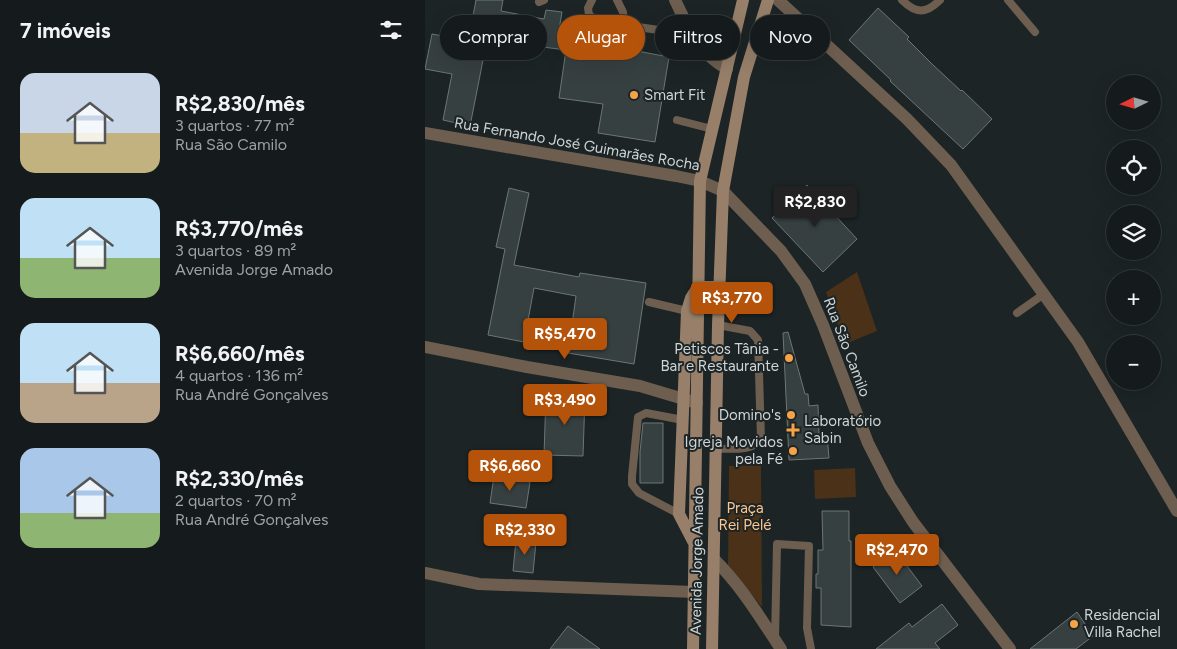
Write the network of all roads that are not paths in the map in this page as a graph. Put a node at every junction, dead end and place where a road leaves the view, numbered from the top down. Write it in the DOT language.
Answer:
graph roads {
  1 [pos="592,0"];
  2 [pos="617,0"];
  3 [pos="675,0"];
  4 [pos="743,0"];
  5 [pos="768,0"];
  6 [pos="778,0"];
  7 [pos="901,0"];
  8 [pos="940,0"];
  9 [pos="1009,0"];
  10 [pos="589,15"];
  11 [pos="623,15"];
  12 [pos="683,15"];
  13 [pos="1035,32"];
  14 [pos="715,60"];
  15 [pos="727,69"];
  16 [pos="677,120"];
  17 [pos="712,129"];
  18 [pos="425,133"];
  19 [pos="700,181"];
  20 [pos="723,191"];
  21 [pos="698,287"];
  22 [pos="720,287"];
  23 [pos="1044,294"];
  24 [pos="649,302"];
  25 [pos="687,311"];
  26 [pos="1017,313"];
  27 [pos="718,325"];
  28 [pos="425,347"];
  29 [pos="684,399"];
  30 [pos="697,403"];
  31 [pos="683,420"];
  32 [pos="716,449"];
  33 [pos="1177,510"];
  34 [pos="679,514"];
  35 [pos="693,542"];
  36 [pos="714,559"];
  37 [pos="425,573"];
  38 [pos="694,592"];
  39 [pos="778,645"];
  40 [pos="693,649"];
  41 [pos="712,649"];
  42 [pos="811,649"];
  43 [pos="1010,649"];
  1 -- 10 [label="lane"];
  2 -- 11 [label="lane"];
  3 -- 12 [label="street"];
  4 -- 15 [label="main road, Avenida Jorge Amado"];
  5 -- 20 [label="main road, Avenida Jorge Amado"];
  6 -- 23 [label="street"];
  7 -- 8 [label="lane"];
  9 -- 13 [label="lane"];
  14 -- 15 [label="street"];
  15 -- 17 [label="main road, Avenida Jorge Amado"];
  16 -- 17 [label="lane"];
  17 -- 19 [label="main road, Avenida Jorge Amado"];
  18 -- 19 [label="street, Rua Fernando José Guimarães Rocha"];
  19 -- 20 [label="street, Rua Fernando José Guimarães Rocha"];
  19 -- 21 [label="main road, Avenida Jorge Amado"];
  20 -- 22 [label="main road, Avenida Jorge Amado"];
  20 -- 43 [label="street, Rua São Camilo"];
  21 -- 22 [label="main road"];
  21 -- 25 [label="main road"];
  21 -- 30 [label="main road, Avenida Jorge Amado"];
  22 -- 27 [label="main road, Avenida Jorge Amado"];
  23 -- 26 [label="lane"];
  23 -- 33 [label="street"];
  24 -- 25 [label="lane"];
  25 -- 29 [label="main road"];
  27 -- 32 [label="main road, Avenida Jorge Amado"];
  27 -- 32 [label="lane"];
  28 -- 29 [label="street"];
  29 -- 30 [label="street"];
  29 -- 31 [label="main road"];
  30 -- 35 [label="main road, Avenida Jorge Amado"];
  31 -- 34 [label="main road"];
  31 -- 34 [label="lane"];
  32 -- 36 [label="main road, Avenida Jorge Amado"];
  34 -- 35 [label="main road"];
  35 -- 38 [label="main road, Avenida Jorge Amado"];
  36 -- 39 [label="street"];
  36 -- 41 [label="main road, Avenida Jorge Amado"];
  37 -- 38 [label="street"];
  38 -- 40 [label="main road, Avenida Jorge Amado"];
  39 -- 42 [label="lane"];
}
